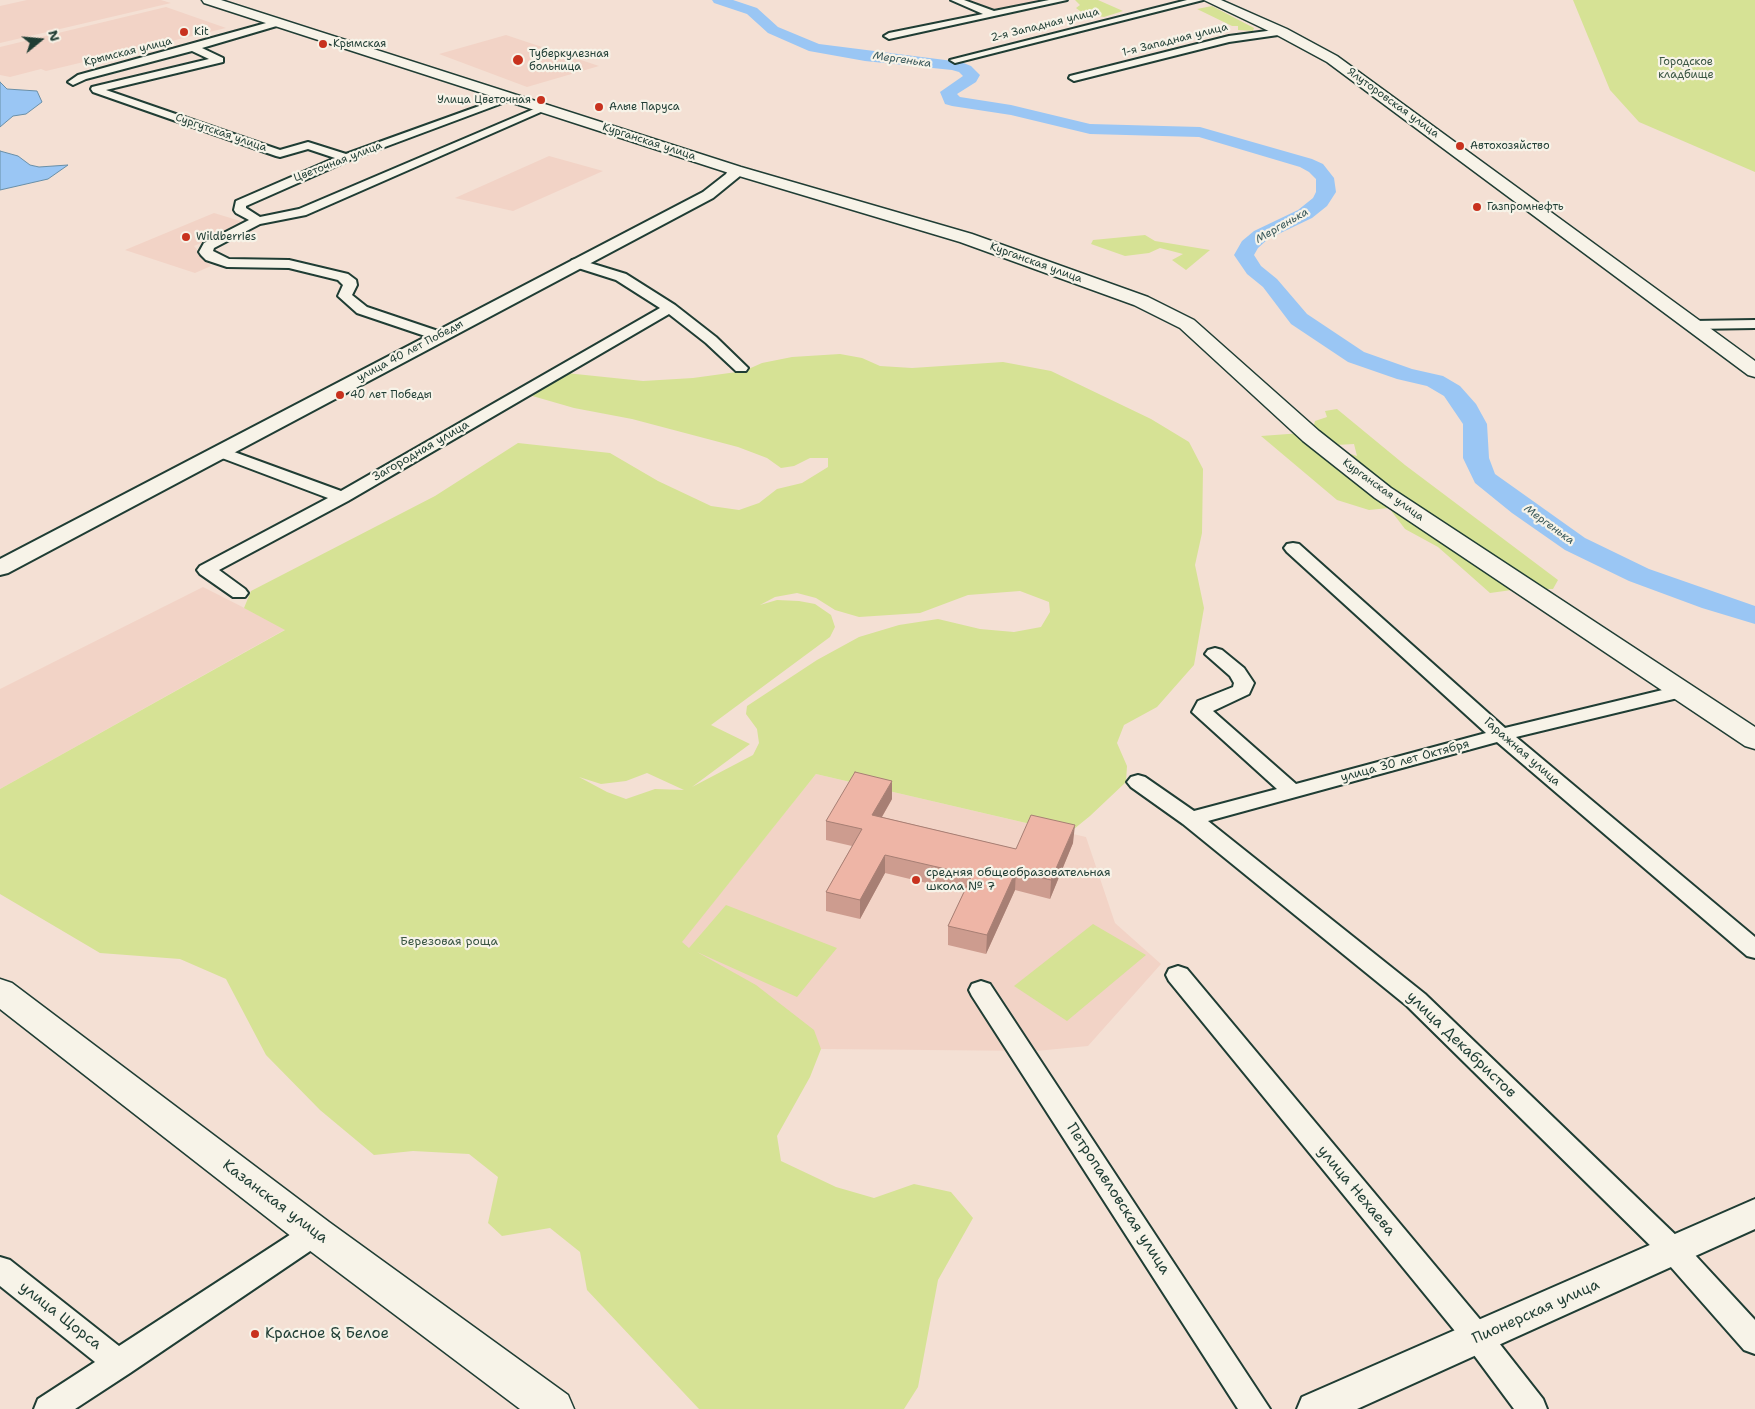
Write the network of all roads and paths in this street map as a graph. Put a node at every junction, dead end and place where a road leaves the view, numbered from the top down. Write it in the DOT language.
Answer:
graph roads {
  1 [pos="208,0"];
  2 [pos="956,0"];
  3 [pos="1062,0"];
  4 [pos="1198,0"];
  5 [pos="1210,0"];
  6 [pos="993,14"];
  7 [pos="276,23"];
  8 [pos="1282,32"];
  9 [pos="890,36"];
  10 [pos="193,48"];
  11 [pos="956,60"];
  12 [pos="1074,78"];
  13 [pos="73,82"];
  14 [pos="97,90"];
  15 [pos="510,98"];
  16 [pos="545,108"];
  17 [pos="346,158"];
  18 [pos="734,170"];
  19 [pos="256,221"];
  20 [pos="577,264"];
  21 [pos="670,308"];
  22 [pos="1755,324"];
  23 [pos="1694,325"];
  24 [pos="439,336"];
  25 [pos="741,368"];
  26 [pos="1755,371"];
  27 [pos="220,452"];
  28 [pos="342,497"];
  29 [pos="1293,548"];
  30 [pos="0,568"];
  31 [pos="239,593"];
  32 [pos="1216,654"];
  33 [pos="1679,692"];
  34 [pos="1501,735"];
  35 [pos="1755,740"];
  36 [pos="1138,782"];
  37 [pos="1293,792"];
  38 [pos="1191,820"];
  39 [pos="1755,950"];
  40 [pos="1178,975"];
  41 [pos="981,990"];
  42 [pos="0,991"];
  43 [pos="1755,1214"];
  44 [pos="315,1233"];
  45 [pos="1673,1250"];
  46 [pos="0,1269"];
  47 [pos="1478,1338"];
  48 [pos="1755,1341"];
  49 [pos="119,1364"];
  50 [pos="49,1409"];
  51 [pos="553,1409"];
  52 [pos="1255,1409"];
  53 [pos="1316,1409"];
  54 [pos="1532,1409"];
  1 -- 7 [label="main road, Курганская улица"];
  2 -- 6 [label="street"];
  3 -- 6 [label="street"];
  4 -- 11 [label="street, 2-я Западная улица"];
  5 -- 8 [label="main road, Ялуторовская улица"];
  6 -- 9 [label="street"];
  7 -- 10 [label="street, Крымская улица"];
  7 -- 15 [label="main road, Курганская улица"];
  8 -- 12 [label="street, 1-я Западная улица"];
  8 -- 23 [label="main road, Ялуторовская улица"];
  10 -- 13 [label="street, Крымская улица"];
  10 -- 14 [label="street"];
  13 -- 14 [label="street, Сургутская улица"];
  14 -- 17 [label="street, Сургутская улица"];
  15 -- 16 [label="main road, Курганская улица"];
  15 -- 17 [label="street, Цветочная улица"];
  16 -- 18 [label="main road, Курганская улица"];
  16 -- 19 [label="street"];
  17 -- 19 [label="street, Цветочная улица"];
  18 -- 20 [label="street, улица 40 лет Победы"];
  18 -- 33 [label="main road, Курганская улица"];
  19 -- 24 [label="street"];
  20 -- 21 [label="street"];
  20 -- 24 [label="street, улица 40 лет Победы"];
  21 -- 25 [label="street"];
  21 -- 28 [label="street, Загородная улица"];
  22 -- 23 [label="street"];
  23 -- 26 [label="main road, Ялуторовская улица"];
  24 -- 27 [label="street, улица 40 лет Победы"];
  27 -- 28 [label="street"];
  27 -- 30 [label="street, улица 40 лет Победы"];
  28 -- 31 [label="street, Загородная улица"];
  29 -- 34 [label="street, Гаражная улица"];
  32 -- 37 [label="street"];
  33 -- 34 [label="street, улица 30 лет Октября"];
  33 -- 35 [label="main road, Курганская улица"];
  34 -- 37 [label="street, улица 30 лет Октября"];
  34 -- 39 [label="street, Гаражная улица"];
  36 -- 38 [label="street, улица Декабристов"];
  37 -- 38 [label="street, улица 30 лет Октября"];
  38 -- 45 [label="street, улица Декабристов"];
  40 -- 47 [label="street, улица Нехаева"];
  41 -- 52 [label="street, Петропавловская улица"];
  42 -- 44 [label="main road, Казанская улица"];
  43 -- 45 [label="street, Пионерская улица"];
  44 -- 49 [label="street"];
  44 -- 51 [label="main road, Казанская улица"];
  45 -- 47 [label="street, Пионерская улица"];
  45 -- 48 [label="street, улица Декабристов"];
  46 -- 49 [label="street, улица Щорса"];
  47 -- 53 [label="street, Пионерская улица"];
  47 -- 54 [label="street, улица Нехаева"];
  49 -- 50 [label="street"];
}
